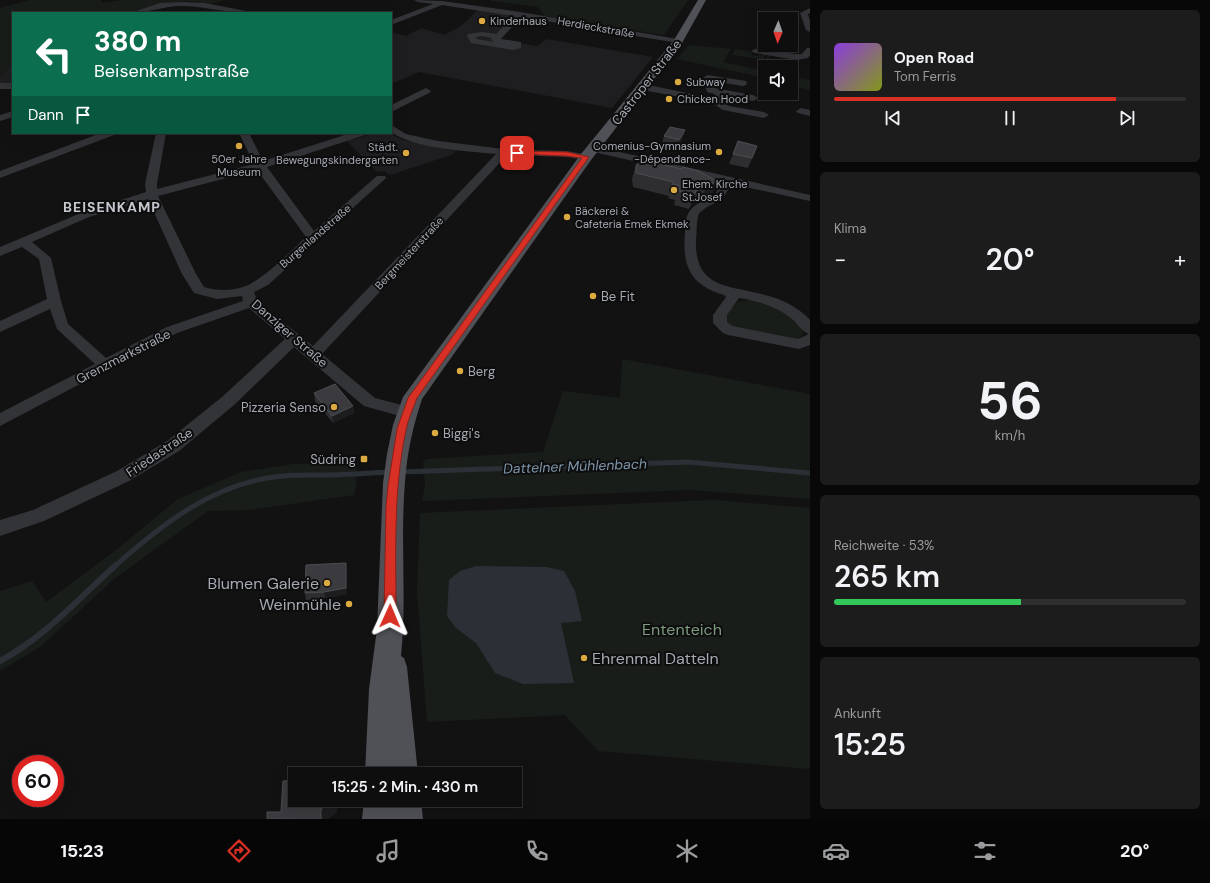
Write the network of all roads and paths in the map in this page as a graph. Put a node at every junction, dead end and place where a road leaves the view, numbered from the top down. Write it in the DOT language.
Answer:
graph roads {
  1 [pos="418,0"];
  2 [pos="702,0"];
  3 [pos="442,3"];
  4 [pos="230,10"];
  5 [pos="810,10"];
  6 [pos="137,12"];
  7 [pos="224,12"];
  8 [pos="241,12"];
  9 [pos="520,14"];
  10 [pos="807,19"];
  11 [pos="392,23"];
  12 [pos="810,30"];
  13 [pos="498,37"];
  14 [pos="678,41"];
  15 [pos="810,50"];
  16 [pos="755,51"];
  17 [pos="744,83"];
  18 [pos="0,86"];
  19 [pos="12,86"];
  20 [pos="643,87"];
  21 [pos="426,91"];
  22 [pos="720,92"];
  23 [pos="753,98"];
  24 [pos="715,101"];
  25 [pos="392,108"];
  26 [pos="12,114"];
  27 [pos="764,116"];
  28 [pos="0,118"];
  29 [pos="392,129"];
  30 [pos="107,134"];
  31 [pos="161,134"];
  32 [pos="244,134"];
  33 [pos="354,134"];
  34 [pos="329,138"];
  35 [pos="504,152"];
  36 [pos="589,153"];
  37 [pos="260,166"];
  38 [pos="0,175"];
  39 [pos="381,178"];
  40 [pos="728,180"];
  41 [pos="152,194"];
  42 [pos="810,198"];
  43 [pos="313,238"];
  44 [pos="24,242"];
  45 [pos="0,252"];
  46 [pos="729,292"];
  47 [pos="249,297"];
  48 [pos="54,302"];
  49 [pos="793,311"];
  50 [pos="810,312"];
  51 [pos="0,327"];
  52 [pos="810,330"];
  53 [pos="294,339"];
  54 [pos="810,339"];
  55 [pos="314,354"];
  56 [pos="105,365"];
  57 [pos="407,412"];
  58 [pos="0,420"];
  59 [pos="0,528"];
  60 [pos="390,630"];
  61 [pos="380,767"];
  62 [pos="402,767"];
  63 [pos="379,807"];
  64 [pos="406,807"];
  65 [pos="378,819"];
  66 [pos="407,819"];
  1 -- 3 [label="street, Herdieckstraße"];
  2 -- 14 [label="main road, Castroper Straße"];
  3 -- 9 [label="street, Herdieckstraße"];
  3 -- 11 [label="street"];
  4 -- 6 [label="street"];
  4 -- 7 [label="street"];
  4 -- 8 [label="street"];
  5 -- 10 [label="street"];
  9 -- 13 [label="street"];
  9 -- 14 [label="street, Herdieckstraße"];
  10 -- 12 [label="street"];
  13 -- 13 [label="street"];
  14 -- 20 [label="main road, Castroper Straße"];
  15 -- 16 [label="street"];
  17 -- 22 [label="street"];
  18 -- 19 [label="street"];
  20 -- 24 [label="street"];
  20 -- 36 [label="main road, Castroper Straße"];
  21 -- 25 [label="street"];
  22 -- 23 [label="street"];
  22 -- 24 [label="street"];
  24 -- 27 [label="street"];
  26 -- 28 [label="street"];
  29 -- 35 [label="street"];
  30 -- 38 [label="street"];
  31 -- 41 [label="street"];
  32 -- 37 [label="street"];
  33 -- 34 [label="street"];
  34 -- 37 [label="street"];
  35 -- 36 [label="street"];
  35 -- 55 [label="street, Bergmeisterstraße"];
  36 -- 40 [label="street"];
  36 -- 57 [label="main road, Castroper Straße"];
  37 -- 41 [label="street"];
  37 -- 43 [label="street"];
  39 -- 43 [label="street, Burgenlandstraße"];
  40 -- 42 [label="street"];
  40 -- 46 [label="street"];
  41 -- 44 [label="street"];
  41 -- 47 [label="street, Danziger Straße"];
  43 -- 47 [label="street, Burgenlandstraße"];
  44 -- 45 [label="street"];
  44 -- 48 [label="street"];
  46 -- 49 [label="street"];
  46 -- 54 [label="street"];
  47 -- 53 [label="street, Danziger Straße"];
  47 -- 56 [label="street, Grenzmarkstraße"];
  48 -- 51 [label="street"];
  48 -- 56 [label="street"];
  49 -- 50 [label="street"];
  49 -- 52 [label="street"];
  53 -- 55 [label="street, Danziger Straße"];
  53 -- 59 [label="street, Friedastraße"];
  55 -- 57 [label="street, Danziger Straße"];
  56 -- 58 [label="street, Grenzmarkstraße"];
  57 -- 60 [label="main road, Castroper Straße"];
  60 -- 61 [label="main road, Castroper Straße"];
  60 -- 62 [label="main road, Castroper Straße"];
  63 -- 65 [label="main road"];
  64 -- 66 [label="main road"];
}
